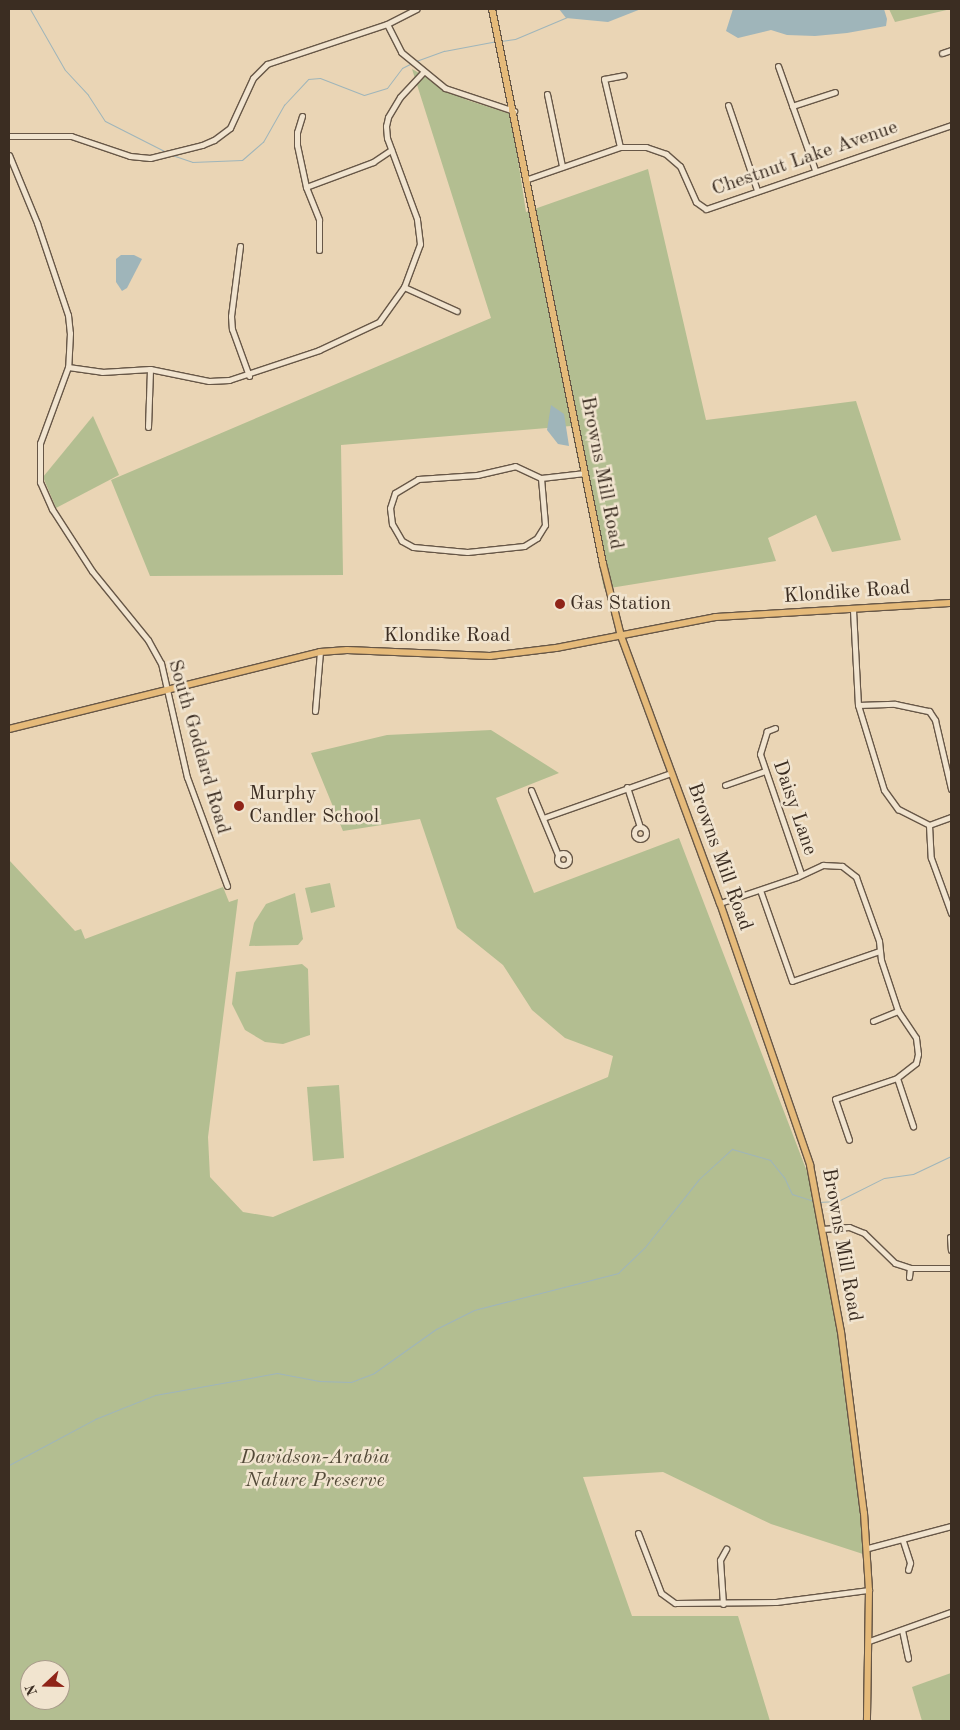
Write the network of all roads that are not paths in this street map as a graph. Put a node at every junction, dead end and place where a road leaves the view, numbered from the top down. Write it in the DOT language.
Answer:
graph roads {
  1 [pos="416,9"];
  2 [pos="492,9"];
  3 [pos="387,24"];
  4 [pos="951,50"];
  5 [pos="942,53"];
  6 [pos="778,66"];
  7 [pos="423,72"];
  8 [pos="624,75"];
  9 [pos="836,92"];
  10 [pos="547,94"];
  11 [pos="728,105"];
  12 [pos="792,106"];
  13 [pos="514,111"];
  14 [pos="302,116"];
  15 [pos="951,125"];
  16 [pos="9,136"];
  17 [pos="620,147"];
  18 [pos="391,150"];
  19 [pos="9,155"];
  20 [pos="562,166"];
  21 [pos="815,170"];
  22 [pos="525,180"];
  23 [pos="306,187"];
  24 [pos="756,190"];
  25 [pos="240,246"];
  26 [pos="319,250"];
  27 [pos="404,287"];
  28 [pos="457,311"];
  29 [pos="68,367"];
  30 [pos="150,369"];
  31 [pos="249,376"];
  32 [pos="148,427"];
  33 [pos="585,473"];
  34 [pos="541,478"];
  35 [pos="951,603"];
  36 [pos="853,610"];
  37 [pos="621,636"];
  38 [pos="320,652"];
  39 [pos="168,689"];
  40 [pos="858,705"];
  41 [pos="315,711"];
  42 [pos="776,728"];
  43 [pos="9,729"];
  44 [pos="765,771"];
  45 [pos="671,773"];
  46 [pos="725,785"];
  47 [pos="627,787"];
  48 [pos="951,789"];
  49 [pos="531,790"];
  50 [pos="951,817"];
  51 [pos="543,818"];
  52 [pos="929,825"];
  53 [pos="640,827"];
  54 [pos="558,855"];
  55 [pos="801,874"];
  56 [pos="227,886"];
  57 [pos="760,890"];
  58 [pos="949,902"];
  59 [pos="720,903"];
  60 [pos="951,914"];
  61 [pos="879,951"];
  62 [pos="898,1011"];
  63 [pos="873,1021"];
  64 [pos="916,1063"];
  65 [pos="922,1067"];
  66 [pos="897,1078"];
  67 [pos="913,1126"];
  68 [pos="849,1140"];
  69 [pos="822,1228"];
  70 [pos="950,1237"];
  71 [pos="951,1250"];
  72 [pos="910,1268"];
  73 [pos="951,1268"];
  74 [pos="909,1277"];
  75 [pos="951,1526"];
  76 [pos="638,1533"];
  77 [pos="904,1541"];
  78 [pos="868,1548"];
  79 [pos="726,1549"];
  80 [pos="908,1570"];
  81 [pos="869,1590"];
  82 [pos="723,1604"];
  83 [pos="951,1612"];
  84 [pos="902,1630"];
  85 [pos="869,1641"];
  86 [pos="908,1658"];
  87 [pos="867,1721"];
  1 -- 3 [label="street"];
  2 -- 13 [label="main road, Browns Mill Road"];
  3 -- 7 [label="street"];
  3 -- 16 [label="street"];
  4 -- 5 [label="street"];
  6 -- 12 [label="street"];
  7 -- 13 [label="street"];
  7 -- 18 [label="street"];
  8 -- 17 [label="street"];
  9 -- 12 [label="street"];
  10 -- 20 [label="street"];
  11 -- 24 [label="street"];
  12 -- 21 [label="street"];
  13 -- 22 [label="main road, Browns Mill Road"];
  14 -- 23 [label="street"];
  15 -- 21 [label="street, Chestnut Lake Avenue"];
  17 -- 20 [label="street, Chestnut Lake Avenue"];
  17 -- 24 [label="street, Chestnut Lake Avenue"];
  18 -- 23 [label="street"];
  18 -- 27 [label="street"];
  19 -- 29 [label="street, South Goddard Road"];
  20 -- 22 [label="street, Chestnut Lake Avenue"];
  21 -- 24 [label="street, Chestnut Lake Avenue"];
  22 -- 33 [label="main road, Browns Mill Road"];
  23 -- 26 [label="street"];
  25 -- 31 [label="street"];
  27 -- 28 [label="street"];
  27 -- 31 [label="street"];
  29 -- 30 [label="street"];
  29 -- 39 [label="street, South Goddard Road"];
  30 -- 31 [label="street"];
  30 -- 32 [label="street"];
  33 -- 34 [label="street"];
  33 -- 37 [label="main road, Browns Mill Road"];
  34 -- 34 [label="street"];
  35 -- 36 [label="main road, Klondike Road"];
  36 -- 37 [label="main road, Klondike Road"];
  36 -- 40 [label="street"];
  37 -- 38 [label="main road, Klondike Road"];
  37 -- 45 [label="main road, Browns Mill Road"];
  38 -- 39 [label="main road, Klondike Road"];
  38 -- 41 [label="street"];
  39 -- 43 [label="main road, Klondike Road"];
  39 -- 56 [label="street, South Goddard Road"];
  40 -- 48 [label="street"];
  40 -- 52 [label="street"];
  42 -- 44 [label="street, Daisy Lane"];
  44 -- 46 [label="street"];
  44 -- 55 [label="street, Daisy Lane"];
  45 -- 47 [label="street"];
  45 -- 59 [label="main road, Browns Mill Road"];
  47 -- 51 [label="street"];
  47 -- 53 [label="street"];
  49 -- 51 [label="street"];
  50 -- 52 [label="street"];
  51 -- 54 [label="street"];
  52 -- 58 [label="street"];
  55 -- 57 [label="street"];
  55 -- 61 [label="street"];
  57 -- 59 [label="street"];
  57 -- 61 [label="street"];
  58 -- 60 [label="street"];
  59 -- 69 [label="main road, Browns Mill Road"];
  61 -- 62 [label="street"];
  62 -- 63 [label="street"];
  62 -- 64 [label="street"];
  64 -- 65 [label="street"];
  64 -- 66 [label="street"];
  66 -- 67 [label="street"];
  66 -- 68 [label="street"];
  69 -- 72 [label="street"];
  69 -- 78 [label="main road, Browns Mill Road"];
  70 -- 71 [label="street"];
  72 -- 73 [label="street"];
  72 -- 74 [label="street"];
  75 -- 77 [label="street"];
  76 -- 82 [label="street"];
  77 -- 78 [label="street"];
  77 -- 80 [label="street"];
  78 -- 81 [label="main road, Browns Mill Road"];
  79 -- 82 [label="street"];
  81 -- 82 [label="street"];
  81 -- 85 [label="main road, Browns Mill Road"];
  83 -- 84 [label="street"];
  84 -- 85 [label="street"];
  84 -- 86 [label="street"];
  85 -- 87 [label="main road, Browns Mill Road"];
}
